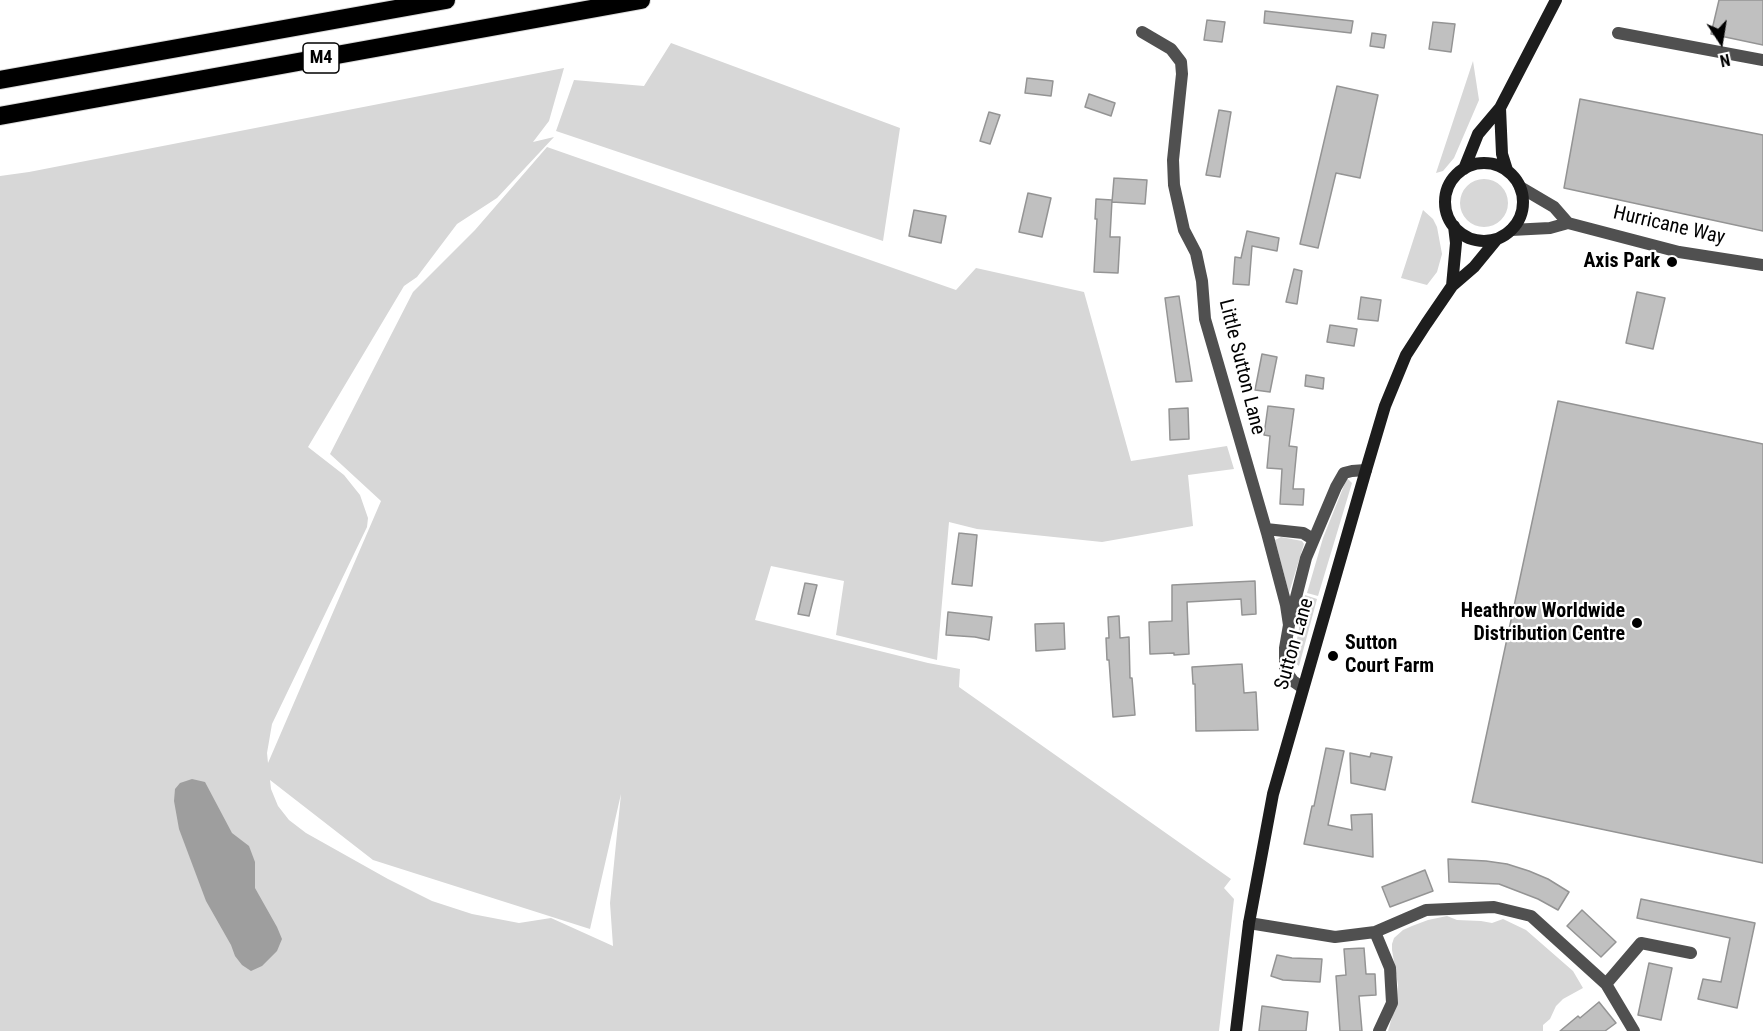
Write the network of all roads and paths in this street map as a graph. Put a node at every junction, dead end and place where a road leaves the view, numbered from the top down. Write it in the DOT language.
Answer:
graph roads {
  1 [pos="446,0"];
  2 [pos="641,0"];
  3 [pos="1556,0"];
  4 [pos="1142,32"];
  5 [pos="1618,33"];
  6 [pos="1763,60"];
  7 [pos="0,80"];
  8 [pos="1500,108"];
  9 [pos="0,116"];
  10 [pos="1464,169"];
  11 [pos="1507,170"];
  12 [pos="1520,187"];
  13 [pos="1568,223"];
  14 [pos="1454,226"];
  15 [pos="1511,230"];
  16 [pos="1497,239"];
  17 [pos="1763,269"];
  18 [pos="1452,286"];
  19 [pos="1365,470"];
  20 [pos="1266,529"];
  21 [pos="1313,539"];
  22 [pos="1289,625"];
  23 [pos="1303,688"];
  24 [pos="1249,922"];
  25 [pos="1375,932"];
  26 [pos="1691,953"];
  27 [pos="1606,984"];
  28 [pos="1236,1031"];
  29 [pos="1379,1031"];
  30 [pos="1634,1031"];
  1 -- 7 [label="highway, M4"];
  2 -- 9 [label="highway, M4"];
  3 -- 8 [label="street"];
  4 -- 20 [label="street, Little Sutton Lane"];
  5 -- 6 [label="street"];
  8 -- 10 [label="street"];
  8 -- 11 [label="street"];
  10 -- 11 [label="street"];
  10 -- 14 [label="street"];
  11 -- 12 [label="street"];
  12 -- 13 [label="street, Hurricane Way"];
  12 -- 15 [label="street"];
  13 -- 15 [label="street, Hurricane Way"];
  13 -- 17 [label="street, Hurricane Way"];
  14 -- 16 [label="street"];
  14 -- 18 [label="street, Sutton Lane"];
  15 -- 16 [label="street"];
  16 -- 18 [label="street, Sutton Lane"];
  18 -- 19 [label="street, Sutton Lane"];
  19 -- 21 [label="street"];
  19 -- 23 [label="street, Sutton Lane"];
  20 -- 21 [label="street"];
  20 -- 22 [label="street, Little Sutton Lane"];
  21 -- 22 [label="street"];
  22 -- 23 [label="street, Little Sutton Lane"];
  23 -- 24 [label="street, Sutton Lane"];
  24 -- 25 [label="street"];
  24 -- 28 [label="street, Sutton Lane"];
  25 -- 27 [label="street"];
  25 -- 29 [label="street"];
  26 -- 27 [label="street"];
  27 -- 30 [label="street"];
}
